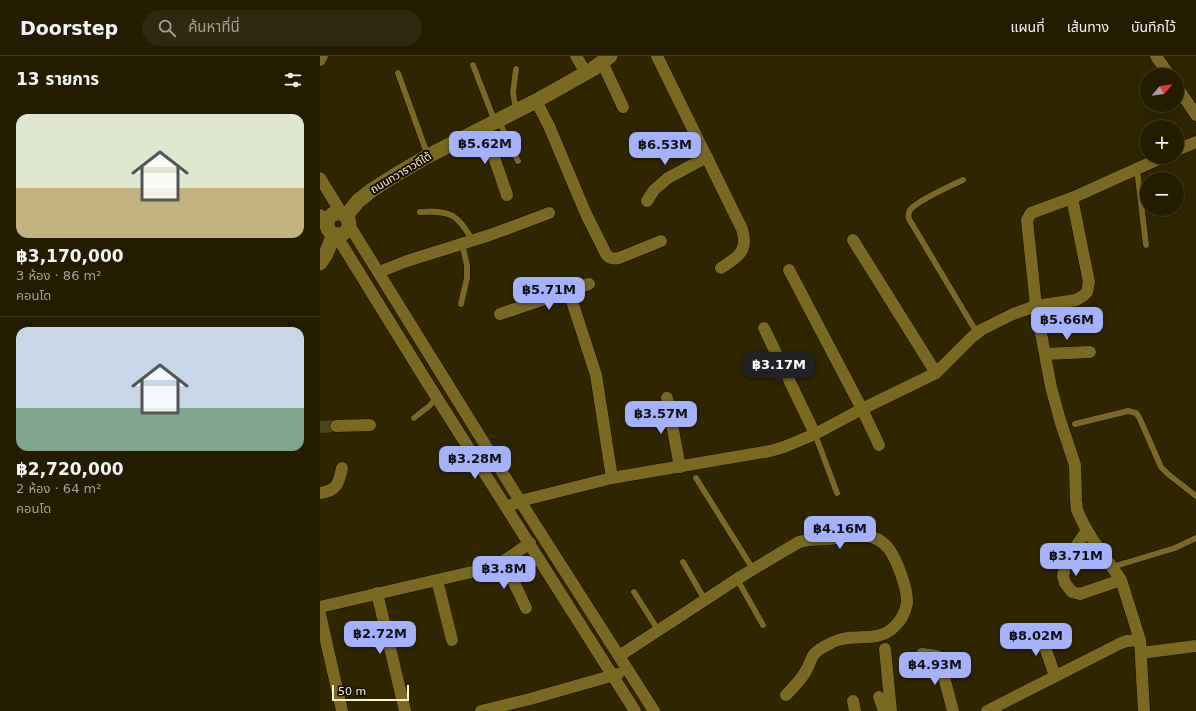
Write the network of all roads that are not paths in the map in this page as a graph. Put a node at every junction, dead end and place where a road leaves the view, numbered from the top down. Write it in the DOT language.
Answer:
graph roads {
  1 [pos="322,56"];
  2 [pos="576,56"];
  3 [pos="656,56"];
  4 [pos="1156,56"];
  5 [pos="606,59"];
  6 [pos="320,60"];
  7 [pos="472,65"];
  8 [pos="1164,68"];
  9 [pos="516,69"];
  10 [pos="398,73"];
  11 [pos="586,73"];
  12 [pos="1184,97"];
  13 [pos="536,101"];
  14 [pos="623,107"];
  15 [pos="517,111"];
  16 [pos="1196,115"];
  17 [pos="493,124"];
  18 [pos="1196,142"];
  19 [pos="1184,147"];
  20 [pos="428,156"];
  21 [pos="707,157"];
  22 [pos="518,161"];
  23 [pos="1148,164"];
  24 [pos="1137,169"];
  25 [pos="320,178"];
  26 [pos="964,180"];
  27 [pos="508,195"];
  28 [pos="1072,198"];
  29 [pos="647,201"];
  30 [pos="420,212"];
  31 [pos="549,213"];
  32 [pos="345,218"];
  33 [pos="329,227"];
  34 [pos="853,240"];
  35 [pos="468,242"];
  36 [pos="661,242"];
  37 [pos="1146,245"];
  38 [pos="320,263"];
  39 [pos="721,268"];
  40 [pos="789,270"];
  41 [pos="379,272"];
  42 [pos="589,284"];
  43 [pos="569,292"];
  44 [pos="461,304"];
  45 [pos="1036,306"];
  46 [pos="500,314"];
  47 [pos="764,328"];
  48 [pos="977,333"];
  49 [pos="1090,352"];
  50 [pos="1045,354"];
  51 [pos="936,373"];
  52 [pos="437,398"];
  53 [pos="667,398"];
  54 [pos="862,409"];
  55 [pos="414,418"];
  56 [pos="1075,424"];
  57 [pos="370,425"];
  58 [pos="336,426"];
  59 [pos="815,434"];
  60 [pos="879,445"];
  61 [pos="680,467"];
  62 [pos="342,468"];
  63 [pos="612,478"];
  64 [pos="696,478"];
  65 [pos="320,493"];
  66 [pos="837,493"];
  67 [pos="1196,496"];
  68 [pos="520,501"];
  69 [pos="507,507"];
  70 [pos="1088,530"];
  71 [pos="1196,538"];
  72 [pos="530,543"];
  73 [pos="504,561"];
  74 [pos="683,562"];
  75 [pos="1112,567"];
  76 [pos="753,569"];
  77 [pos="737,579"];
  78 [pos="437,580"];
  79 [pos="1121,580"];
  80 [pos="634,592"];
  81 [pos="377,593"];
  82 [pos="705,600"];
  83 [pos="320,607"];
  84 [pos="526,608"];
  85 [pos="320,614"];
  86 [pos="763,625"];
  87 [pos="658,630"];
  88 [pos="1039,630"];
  89 [pos="452,640"];
  90 [pos="1140,640"];
  91 [pos="1196,646"];
  92 [pos="885,649"];
  93 [pos="1141,653"];
  94 [pos="922,654"];
  95 [pos="619,656"];
  96 [pos="628,670"];
  97 [pos="613,676"];
  98 [pos="1055,676"];
  99 [pos="786,695"];
  100 [pos="878,697"];
  101 [pos="342,711"];
  102 [pos="405,711"];
  103 [pos="481,711"];
  104 [pos="635,711"];
  105 [pos="654,711"];
  106 [pos="884,711"];
  107 [pos="891,711"];
  108 [pos="953,711"];
  109 [pos="987,711"];
  110 [pos="1144,711"];
  1 -- 6 [label="street"];
  2 -- 11 [label="street"];
  3 -- 21 [label="street"];
  4 -- 8 [label="street"];
  5 -- 11 [label="street, ถนนทวาราวดีใต้"];
  5 -- 14 [label="street"];
  7 -- 17 [label="lane"];
  9 -- 15 [label="lane"];
  10 -- 20 [label="lane"];
  11 -- 13 [label="street, ถนนทวาราวดีใต้"];
  12 -- 16 [label="street"];
  13 -- 15 [label="street, ถนนทวาราวดีใต้"];
  13 -- 36 [label="street"];
  15 -- 17 [label="street, ถนนทวาราวดีใต้"];
  17 -- 20 [label="street, ถนนทวาราวดีใต้"];
  17 -- 22 [label="lane"];
  17 -- 27 [label="street"];
  18 -- 19 [label="street"];
  20 -- 32 [label="street, ถนนทวาราวดีใต้"];
  21 -- 29 [label="street"];
  21 -- 39 [label="street"];
  23 -- 24 [label="street"];
  24 -- 28 [label="street"];
  24 -- 37 [label="lane"];
  25 -- 32 [label="street"];
  26 -- 48 [label="lane"];
  28 -- 45 [label="street"];
  28 -- 45 [label="street"];
  30 -- 35 [label="lane"];
  31 -- 35 [label="street"];
  32 -- 33 [label="street, ถนนทวาราวดีใต้"];
  32 -- 41 [label="street"];
  33 -- 38 [label="street"];
  33 -- 52 [label="street"];
  34 -- 51 [label="street"];
  35 -- 41 [label="street"];
  35 -- 44 [label="lane"];
  40 -- 54 [label="street"];
  41 -- 68 [label="street"];
  42 -- 43 [label="street"];
  43 -- 46 [label="street"];
  43 -- 63 [label="street"];
  45 -- 48 [label="street"];
  45 -- 50 [label="street"];
  47 -- 59 [label="street"];
  48 -- 51 [label="street"];
  49 -- 50 [label="street"];
  50 -- 70 [label="street"];
  51 -- 54 [label="street"];
  52 -- 55 [label="lane"];
  52 -- 69 [label="street"];
  53 -- 61 [label="street"];
  54 -- 59 [label="street"];
  54 -- 60 [label="street"];
  56 -- 67 [label="lane"];
  57 -- 58 [label="street"];
  59 -- 61 [label="street"];
  59 -- 66 [label="lane"];
  61 -- 63 [label="street"];
  62 -- 65 [label="street"];
  63 -- 68 [label="street"];
  64 -- 76 [label="lane"];
  68 -- 69 [label="street"];
  68 -- 95 [label="street"];
  69 -- 72 [label="street"];
  70 -- 75 [label="street"];
  70 -- 79 [label="street"];
  71 -- 75 [label="lane"];
  72 -- 73 [label="street"];
  72 -- 97 [label="street"];
  73 -- 78 [label="street"];
  73 -- 84 [label="street"];
  74 -- 82 [label="lane"];
  75 -- 79 [label="street"];
  76 -- 77 [label="street"];
  76 -- 99 [label="street"];
  77 -- 82 [label="street"];
  77 -- 86 [label="lane"];
  78 -- 81 [label="street"];
  78 -- 89 [label="street"];
  79 -- 90 [label="street"];
  80 -- 87 [label="lane"];
  81 -- 83 [label="street"];
  81 -- 102 [label="street"];
  82 -- 87 [label="street"];
  85 -- 101 [label="street"];
  87 -- 95 [label="street"];
  88 -- 98 [label="street"];
  90 -- 93 [label="street"];
  90 -- 98 [label="street"];
  91 -- 93 [label="street"];
  92 -- 107 [label="street"];
  93 -- 110 [label="street"];
  94 -- 108 [label="street"];
  95 -- 96 [label="street"];
  96 -- 97 [label="street"];
  96 -- 105 [label="street"];
  97 -- 103 [label="street"];
  97 -- 104 [label="street"];
  98 -- 109 [label="street"];
  100 -- 106 [label="street"];
}
